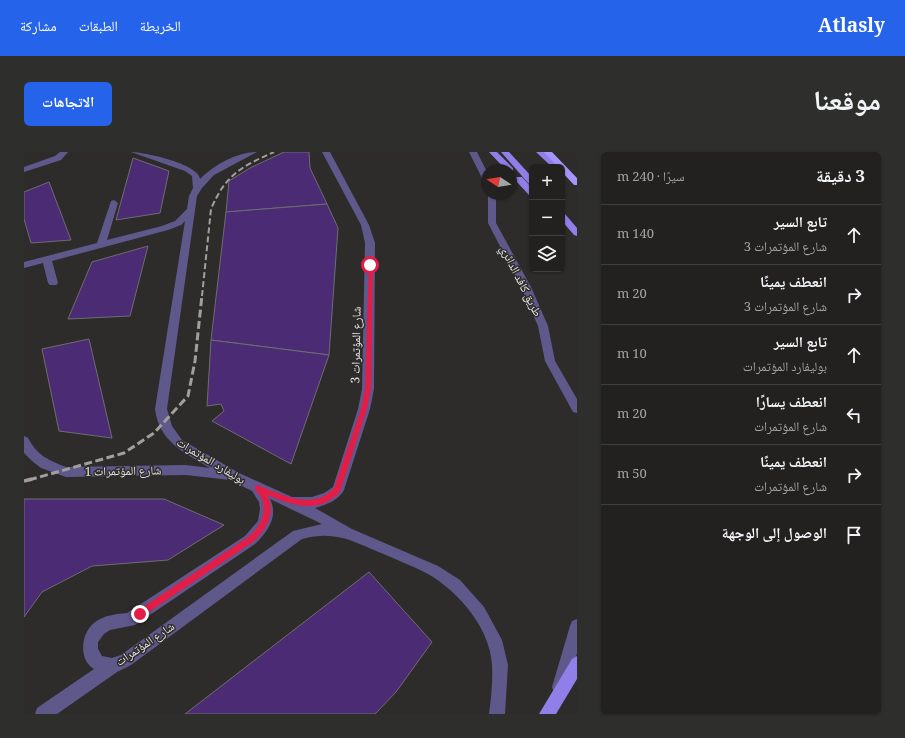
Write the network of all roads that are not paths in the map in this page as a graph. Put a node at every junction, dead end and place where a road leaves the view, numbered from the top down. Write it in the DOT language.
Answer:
graph roads {
  1 [pos="64,152"];
  2 [pos="135,152"];
  3 [pos="154,152"];
  4 [pos="253,152"];
  5 [pos="326,152"];
  6 [pos="473,152"];
  7 [pos="493,152"];
  8 [pos="505,152"];
  9 [pos="540,152"];
  10 [pos="548,152"];
  11 [pos="227,164"];
  12 [pos="504,164"];
  13 [pos="554,164"];
  14 [pos="481,168"];
  15 [pos="24,170"];
  16 [pos="565,174"];
  17 [pos="517,177"];
  18 [pos="529,179"];
  19 [pos="577,184"];
  20 [pos="197,187"];
  21 [pos="529,190"];
  22 [pos="492,200"];
  23 [pos="114,203"];
  24 [pos="190,211"];
  25 [pos="565,219"];
  26 [pos="565,228"];
  27 [pos="577,233"];
  28 [pos="577,240"];
  29 [pos="102,245"];
  30 [pos="47,258"];
  31 [pos="24,265"];
  32 [pos="53,283"];
  33 [pos="577,409"];
  34 [pos="24,441"];
  35 [pos="235,477"];
  36 [pos="257,488"];
  37 [pos="288,501"];
  38 [pos="347,533"];
  39 [pos="577,626"];
  40 [pos="577,664"];
  41 [pos="112,666"];
  42 [pos="558,696"];
  43 [pos="43,714"];
  44 [pos="497,714"];
  45 [pos="547,714"];
  1 -- 15 [label="street"];
  2 -- 20 [label="street"];
  3 -- 11 [label="street"];
  4 -- 11 [label="street, بوليفارد المؤتمرات"];
  5 -- 37 [label="street, شارع المؤتمرات 3"];
  6 -- 14 [label="street"];
  7 -- 12 [label="main road"];
  8 -- 18 [label="main road"];
  9 -- 13 [label="main road"];
  10 -- 19 [label="highway"];
  11 -- 20 [label="street, بوليفارد المؤتمرات"];
  16 -- 19 [label="main road"];
  17 -- 21 [label="main road"];
  20 -- 24 [label="street, بوليفارد المؤتمرات"];
  22 -- 33 [label="street, طريق كافد الدائري"];
  23 -- 29 [label="street"];
  24 -- 29 [label="street"];
  24 -- 35 [label="street, بوليفارد المؤتمرات"];
  25 -- 27 [label="main road"];
  26 -- 28 [label="main road"];
  29 -- 30 [label="street"];
  30 -- 31 [label="street"];
  30 -- 32 [label="street"];
  34 -- 35 [label="street, شارع المؤتمرات 1"];
  35 -- 36 [label="street, بوليفارد المؤتمرات"];
  36 -- 37 [label="street, بوليفارد المؤتمرات"];
  36 -- 41 [label="street, شارع المؤتمرات"];
  37 -- 38 [label="street, بوليفارد المؤتمرات"];
  38 -- 41 [label="street, شارع المؤتمرات"];
  38 -- 44 [label="street, بوليفارد المؤتمرات"];
  39 -- 42 [label="street"];
  40 -- 42 [label="main road"];
  41 -- 43 [label="street"];
  42 -- 45 [label="main road"];
}
